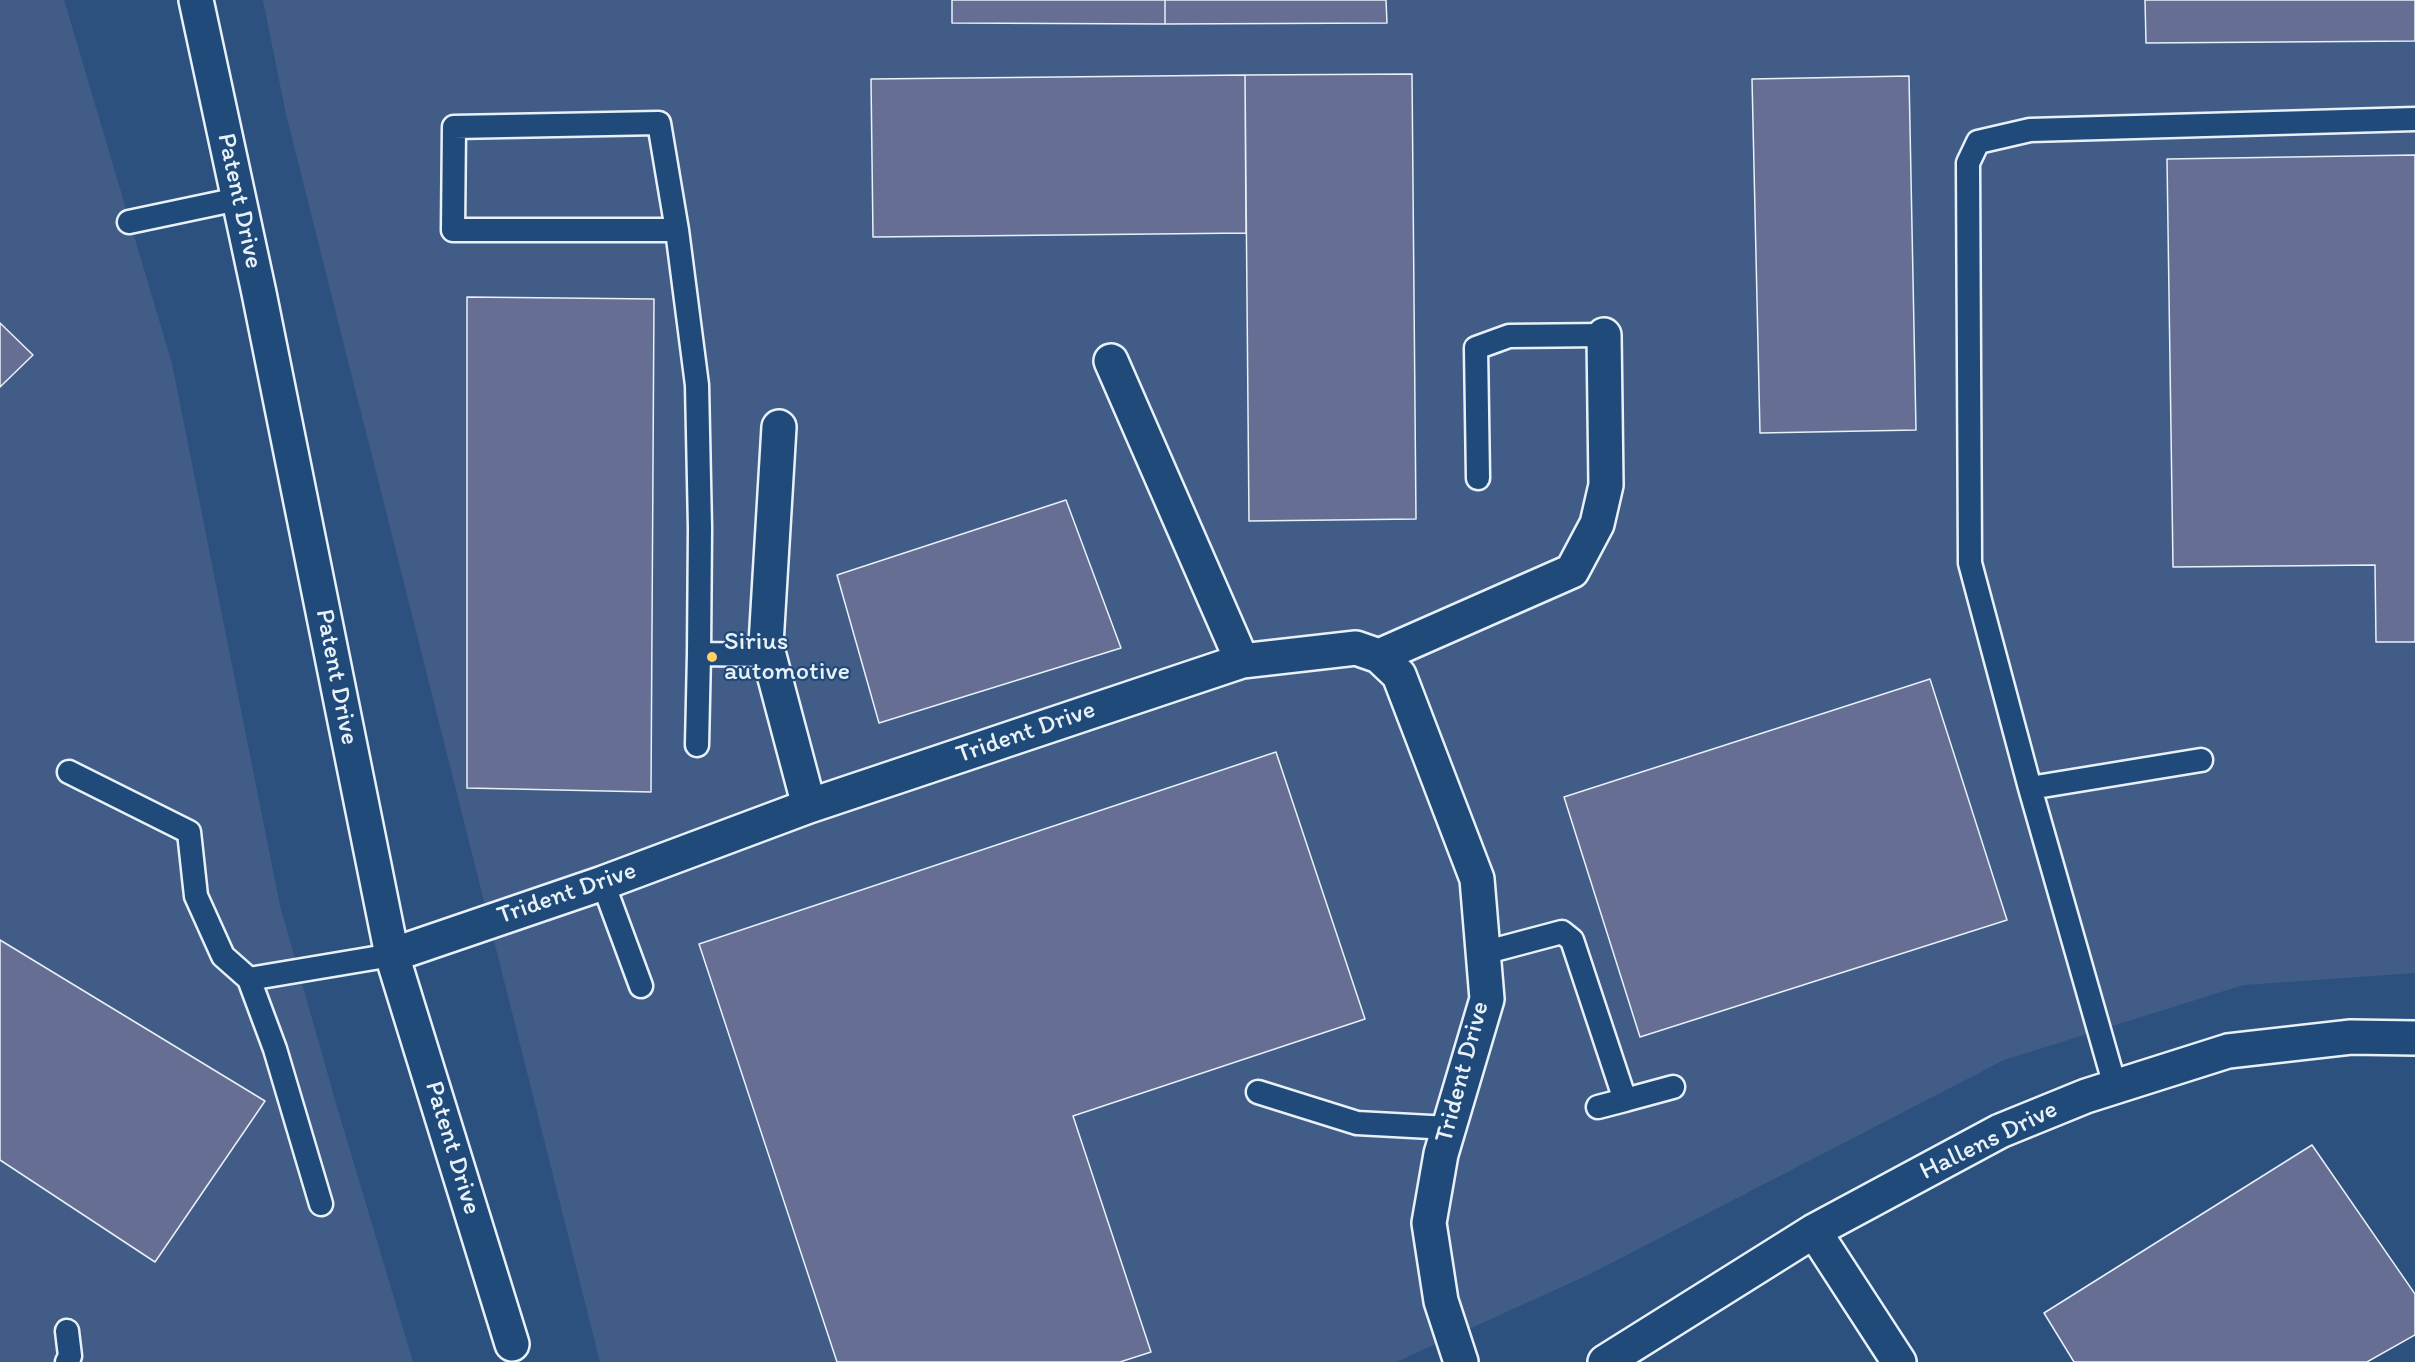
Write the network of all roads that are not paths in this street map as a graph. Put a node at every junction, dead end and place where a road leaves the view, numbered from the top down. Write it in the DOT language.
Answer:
graph roads {
  1 [pos="196,0"];
  2 [pos="2415,119"];
  3 [pos="238,199"];
  4 [pos="129,222"];
  5 [pos="677,230"];
  6 [pos="1604,335"];
  7 [pos="1111,361"];
  8 [pos="779,427"];
  9 [pos="1478,478"];
  10 [pos="699,654"];
  11 [pos="769,655"];
  12 [pos="1379,656"];
  13 [pos="1242,661"];
  14 [pos="697,745"];
  15 [pos="2201,760"];
  16 [pos="69,772"];
  17 [pos="2030,788"];
  18 [pos="809,806"];
  19 [pos="603,882"];
  20 [pos="1483,953"];
  21 [pos="392,955"];
  22 [pos="249,979"];
  23 [pos="641,986"];
  24 [pos="2415,1038"];
  25 [pos="2115,1086"];
  26 [pos="1673,1087"];
  27 [pos="1258,1092"];
  28 [pos="1625,1100"];
  29 [pos="1598,1107"];
  30 [pos="1449,1128"];
  31 [pos="321,1204"];
  32 [pos="1814,1231"];
  33 [pos="67,1331"];
  34 [pos="517,1356"];
  35 [pos="67,1362"];
  36 [pos="1461,1362"];
  37 [pos="1605,1362"];
  38 [pos="1899,1362"];
  1 -- 3 [label="street, Patent Drive"];
  2 -- 17 [label="lane"];
  3 -- 4 [label="lane"];
  3 -- 21 [label="street, Patent Drive"];
  5 -- 5 [label="lane"];
  5 -- 10 [label="lane"];
  6 -- 9 [label="lane"];
  6 -- 12 [label="street"];
  7 -- 13 [label="street"];
  8 -- 11 [label="street"];
  10 -- 11 [label="lane"];
  10 -- 14 [label="lane"];
  11 -- 18 [label="street"];
  12 -- 13 [label="street, Trident Drive"];
  12 -- 20 [label="street, Trident Drive"];
  13 -- 18 [label="street, Trident Drive"];
  15 -- 17 [label="lane"];
  16 -- 22 [label="lane"];
  17 -- 25 [label="lane"];
  18 -- 19 [label="street, Trident Drive"];
  19 -- 21 [label="street, Trident Drive"];
  19 -- 23 [label="lane"];
  20 -- 28 [label="lane"];
  20 -- 30 [label="street, Trident Drive"];
  21 -- 22 [label="lane"];
  21 -- 34 [label="street, Patent Drive"];
  22 -- 31 [label="lane"];
  24 -- 25 [label="street, Hallens Drive"];
  25 -- 32 [label="street, Hallens Drive"];
  26 -- 28 [label="lane"];
  27 -- 30 [label="lane"];
  28 -- 29 [label="lane"];
  30 -- 36 [label="street, Trident Drive"];
  32 -- 37 [label="street, Hallens Drive"];
  32 -- 38 [label="street"];
  33 -- 35 [label="lane"];
}
